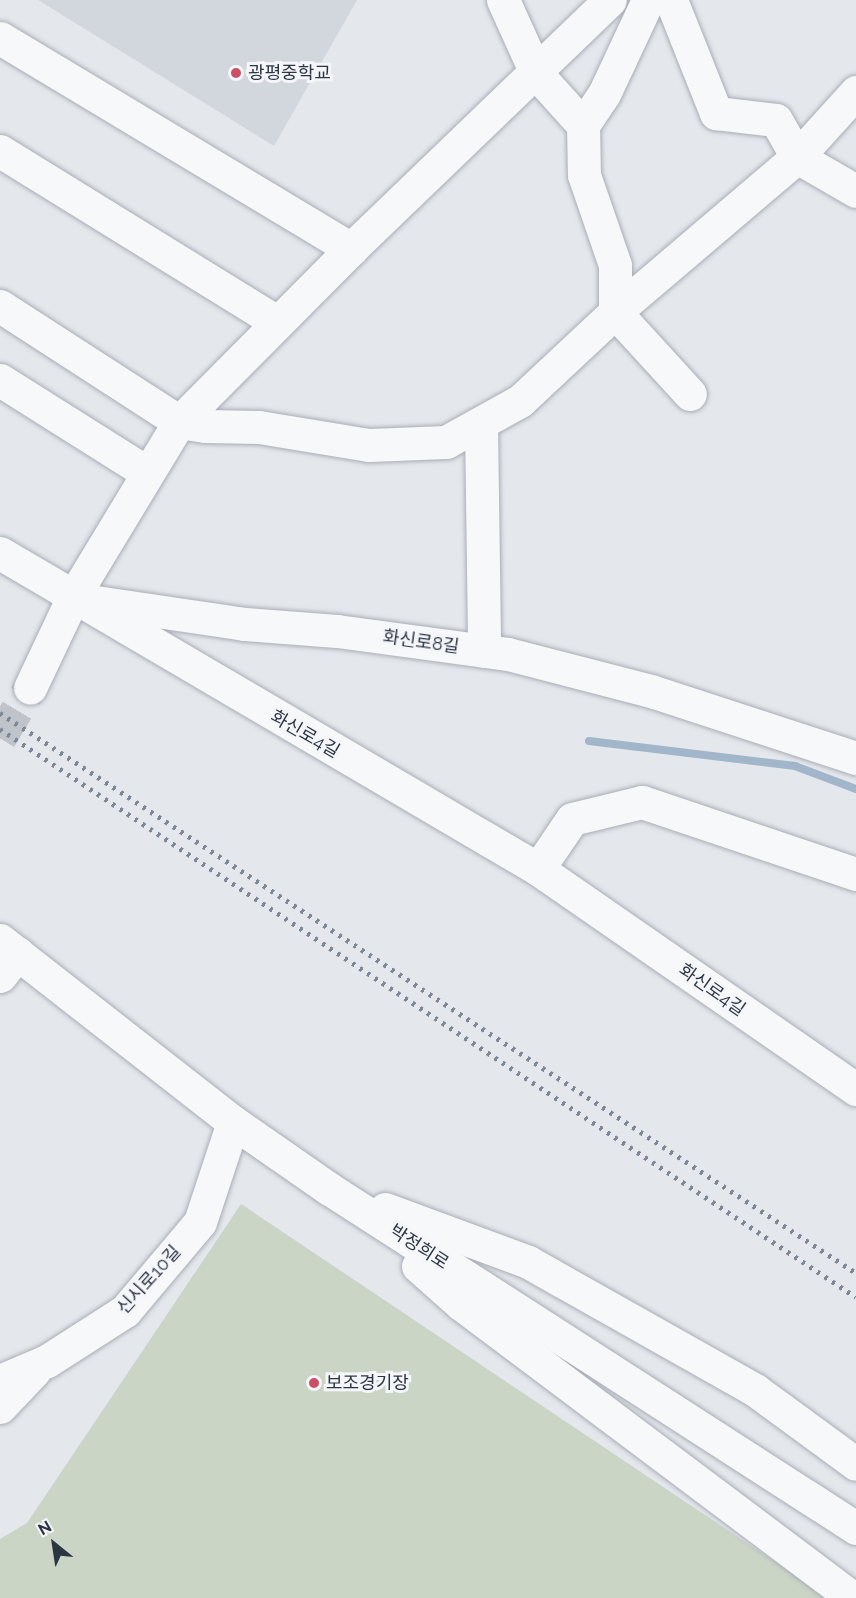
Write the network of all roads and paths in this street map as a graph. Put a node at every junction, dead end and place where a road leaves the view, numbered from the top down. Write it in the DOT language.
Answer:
graph roads {
  1 [pos="503,0"];
  2 [pos="610,0"];
  3 [pos="648,0"];
  4 [pos="671,0"];
  5 [pos="0,38"];
  6 [pos="536,73"];
  7 [pos="856,92"];
  8 [pos="583,124"];
  9 [pos="797,157"];
  10 [pos="3,160"];
  11 [pos="856,191"];
  12 [pos="351,249"];
  13 [pos="0,306"];
  14 [pos="615,312"];
  15 [pos="275,321"];
  16 [pos="0,380"];
  17 [pos="690,394"];
  18 [pos="179,422"];
  19 [pos="481,424"];
  20 [pos="146,472"];
  21 [pos="0,553"];
  22 [pos="72,599"];
  23 [pos="484,651"];
  24 [pos="30,688"];
  25 [pos="856,758"];
  26 [pos="538,870"];
  27 [pos="856,874"];
  28 [pos="6,956"];
  29 [pos="856,1089"];
  30 [pos="233,1122"];
  31 [pos="328,1188"];
  32 [pos="47,1361"];
  33 [pos="0,1381"];
  34 [pos="0,1407"];
  35 [pos="856,1464"];
  36 [pos="856,1528"];
  37 [pos="852,1598"];
  1 -- 6 [label="street"];
  2 -- 6 [label="street"];
  3 -- 8 [label="street"];
  4 -- 9 [label="street"];
  5 -- 12 [label="street"];
  6 -- 8 [label="street"];
  6 -- 12 [label="street"];
  7 -- 9 [label="street"];
  8 -- 14 [label="street"];
  9 -- 11 [label="street"];
  9 -- 14 [label="street"];
  10 -- 15 [label="street"];
  12 -- 15 [label="street"];
  13 -- 18 [label="street"];
  14 -- 17 [label="street"];
  14 -- 19 [label="street"];
  15 -- 18 [label="street"];
  16 -- 20 [label="street"];
  18 -- 19 [label="street"];
  18 -- 20 [label="street"];
  19 -- 23 [label="street"];
  20 -- 22 [label="street"];
  21 -- 22 [label="street, 화신로4길"];
  22 -- 23 [label="street, 화신로8길"];
  22 -- 24 [label="street"];
  22 -- 26 [label="street, 화신로4길"];
  23 -- 25 [label="street, 화신로8길"];
  26 -- 27 [label="street"];
  26 -- 29 [label="street, 화신로4길"];
  28 -- 30 [label="street, 박정희로"];
  30 -- 31 [label="street, 박정희로"];
  30 -- 32 [label="street, 신시로10길"];
  31 -- 35 [label="street"];
  31 -- 36 [label="street, 박정희로"];
  31 -- 37 [label="street"];
  32 -- 33 [label="street, 신시로10길"];
  32 -- 34 [label="street"];
}
